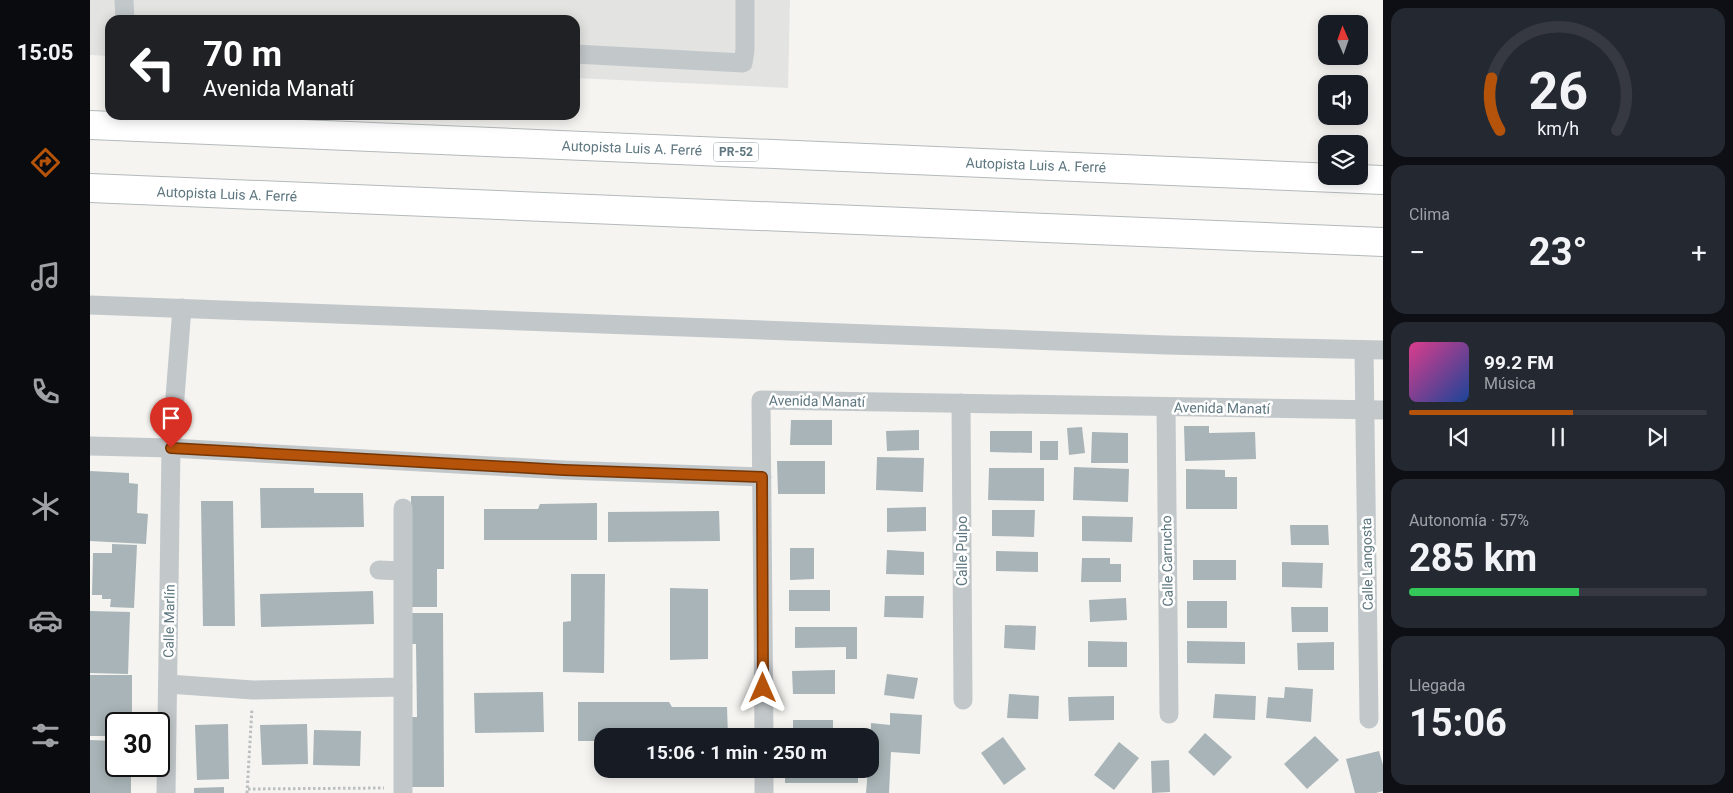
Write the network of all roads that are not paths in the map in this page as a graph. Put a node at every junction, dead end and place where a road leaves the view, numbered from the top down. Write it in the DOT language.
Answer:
graph roads {
  1 [pos="124,0"];
  2 [pos="745,0"];
  3 [pos="125,15"];
  4 [pos="580,54"];
  5 [pos="90,125"];
  6 [pos="1383,180"];
  7 [pos="90,188"];
  8 [pos="1383,242"];
  9 [pos="90,305"];
  10 [pos="182,308"];
  11 [pos="1364,350"];
  12 [pos="1383,350"];
  13 [pos="961,403"];
  14 [pos="1166,407"];
  15 [pos="1374,410"];
  16 [pos="90,446"];
  17 [pos="171,448"];
  18 [pos="762,477"];
  19 [pos="402,508"];
  20 [pos="379,570"];
  21 [pos="402,571"];
  22 [pos="168,684"];
  23 [pos="403,687"];
  24 [pos="963,700"];
  25 [pos="1168,714"];
  26 [pos="1369,719"];
  27 [pos="764,728"];
  28 [pos="764,778"];
  29 [pos="403,790"];
  30 [pos="166,793"];
  31 [pos="764,793"];
  1 -- 3 [label="street"];
  2 -- 4 [label="street"];
  5 -- 6 [label="highway, Autopista Luis A. Ferré / PR-52"];
  7 -- 8 [label="highway, Autopista Luis A. Ferré"];
  9 -- 10 [label="street"];
  10 -- 11 [label="street"];
  10 -- 17 [label="street, Calle Marlín"];
  11 -- 12 [label="street"];
  11 -- 15 [label="street, Calle Langosta"];
  13 -- 14 [label="street, Avenida Manatí"];
  13 -- 18 [label="street, Avenida Manatí"];
  13 -- 24 [label="street, Calle Pulpo"];
  14 -- 15 [label="street, Avenida Manatí"];
  14 -- 25 [label="street, Calle Carrucho"];
  15 -- 26 [label="street, Calle Langosta"];
  16 -- 17 [label="street"];
  17 -- 18 [label="street"];
  17 -- 22 [label="street, Calle Marlín"];
  18 -- 27 [label="street"];
  19 -- 21 [label="street"];
  20 -- 21 [label="street"];
  21 -- 23 [label="street"];
  22 -- 23 [label="street"];
  22 -- 30 [label="street, Calle Marlín"];
  23 -- 29 [label="street"];
  28 -- 31 [label="street"];
}
